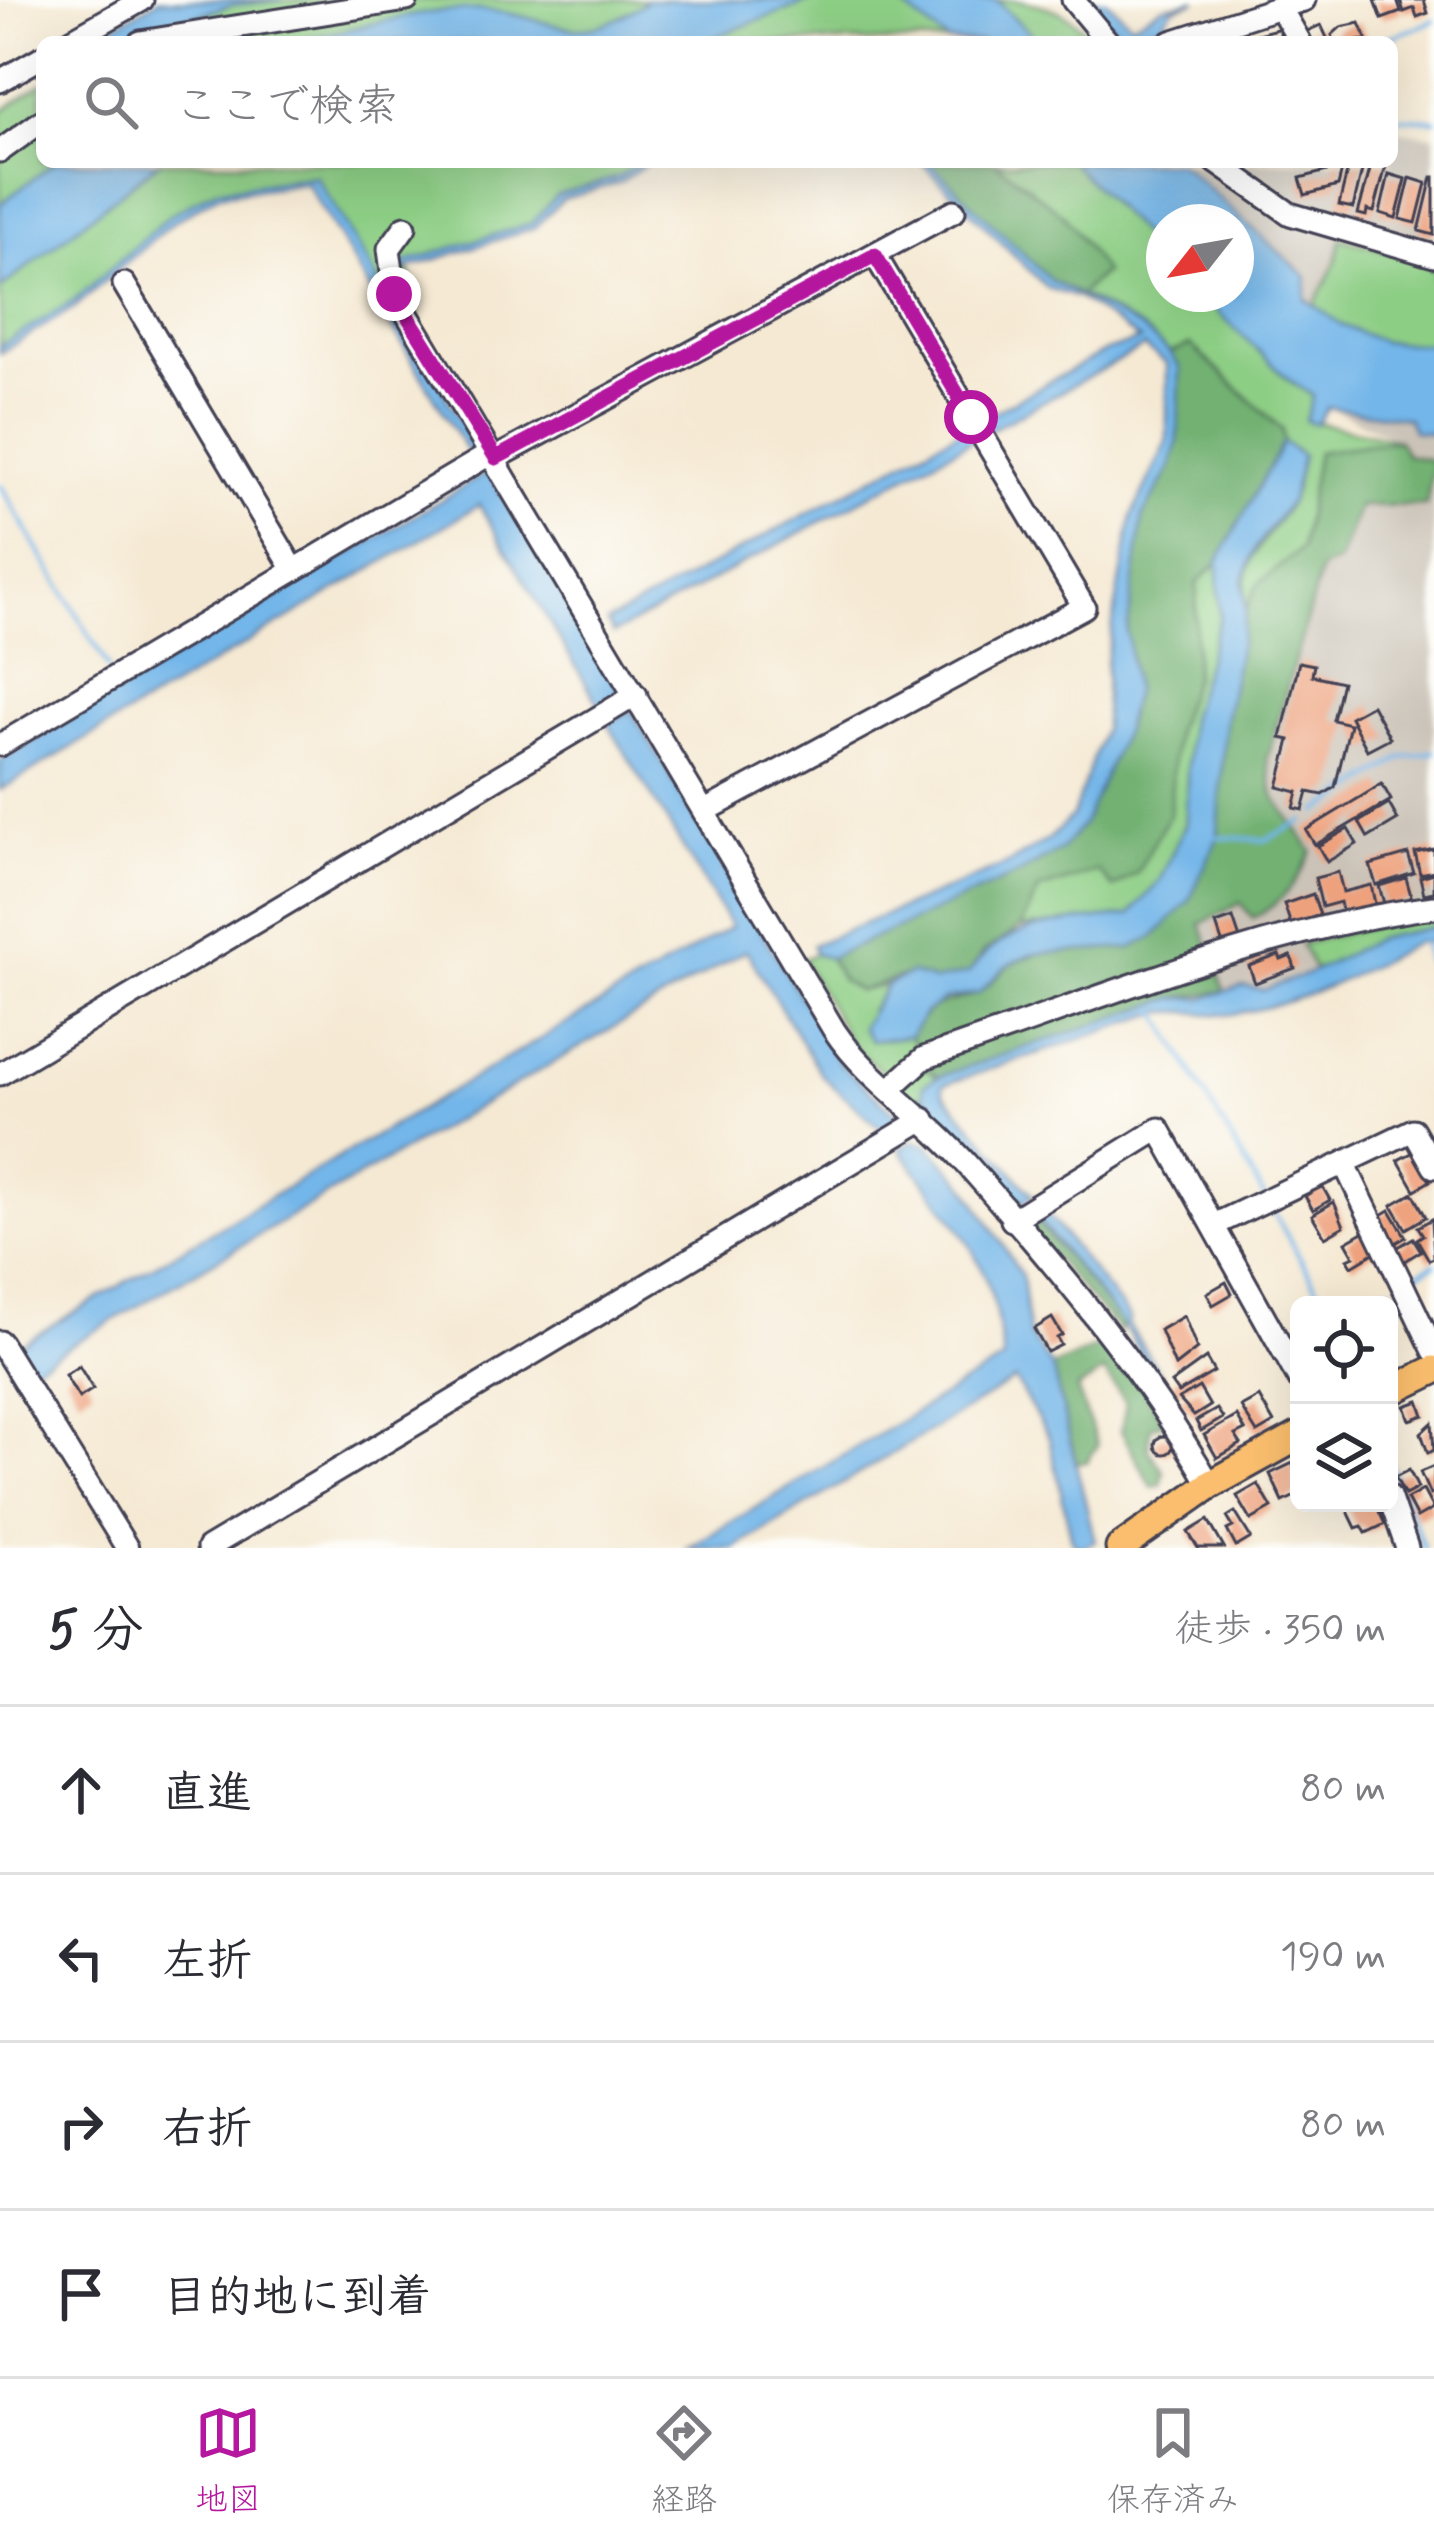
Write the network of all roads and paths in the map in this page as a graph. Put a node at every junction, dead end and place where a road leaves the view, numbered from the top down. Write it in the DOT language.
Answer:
graph roads {
  1 [pos="142,0"];
  2 [pos="407,0"];
  3 [pos="1073,0"];
  4 [pos="1304,0"];
  5 [pos="1280,8"];
  6 [pos="79,36"];
  7 [pos="178,36"];
  8 [pos="1103,36"];
  9 [pos="1190,36"];
  10 [pos="1296,36"];
  11 [pos="36,60"];
  12 [pos="0,81"];
  13 [pos="36,125"];
  14 [pos="0,152"];
  15 [pos="1225,168"];
  16 [pos="954,211"];
  17 [pos="405,227"];
  18 [pos="875,255"];
  19 [pos="1434,256"];
  20 [pos="124,284"];
  21 [pos="496,458"];
  22 [pos="294,570"];
  23 [pos="635,695"];
  24 [pos="0,745"];
  25 [pos="705,811"];
  26 [pos="1434,907"];
  27 [pos="0,1074"];
  28 [pos="892,1088"];
  29 [pos="924,1119"];
  30 [pos="1344,1162"];
  31 [pos="1434,1167"];
  32 [pos="1012,1220"];
  33 [pos="1214,1225"];
  34 [pos="0,1342"];
  35 [pos="1434,1351"];
  36 [pos="1290,1363"];
  37 [pos="1434,1370"];
  38 [pos="1398,1388"];
  39 [pos="1290,1441"];
  40 [pos="1210,1485"];
  41 [pos="1395,1512"];
  42 [pos="127,1548"];
  43 [pos="208,1548"];
  44 [pos="1120,1548"];
  45 [pos="1407,1548"];
  1 -- 6 [label="street"];
  2 -- 7 [label="street"];
  3 -- 8 [label="street"];
  4 -- 5 [label="street"];
  5 -- 9 [label="street"];
  5 -- 10 [label="street"];
  11 -- 12 [label="street"];
  13 -- 14 [label="street"];
  15 -- 19 [label="street"];
  16 -- 18 [label="street"];
  17 -- 21 [label="street"];
  18 -- 21 [label="street"];
  18 -- 25 [label="street"];
  20 -- 22 [label="street"];
  21 -- 22 [label="street"];
  21 -- 23 [label="street"];
  22 -- 24 [label="street"];
  23 -- 25 [label="street"];
  23 -- 27 [label="street"];
  25 -- 28 [label="street"];
  26 -- 28 [label="street"];
  28 -- 29 [label="street"];
  29 -- 32 [label="street"];
  29 -- 43 [label="street"];
  30 -- 31 [label="street"];
  30 -- 33 [label="street"];
  30 -- 35 [label="street"];
  32 -- 33 [label="street"];
  32 -- 40 [label="street"];
  33 -- 36 [label="street"];
  34 -- 42 [label="street"];
  37 -- 38 [label="main road"];
  39 -- 40 [label="main road"];
  40 -- 44 [label="main road"];
  41 -- 45 [label="street"];
}
